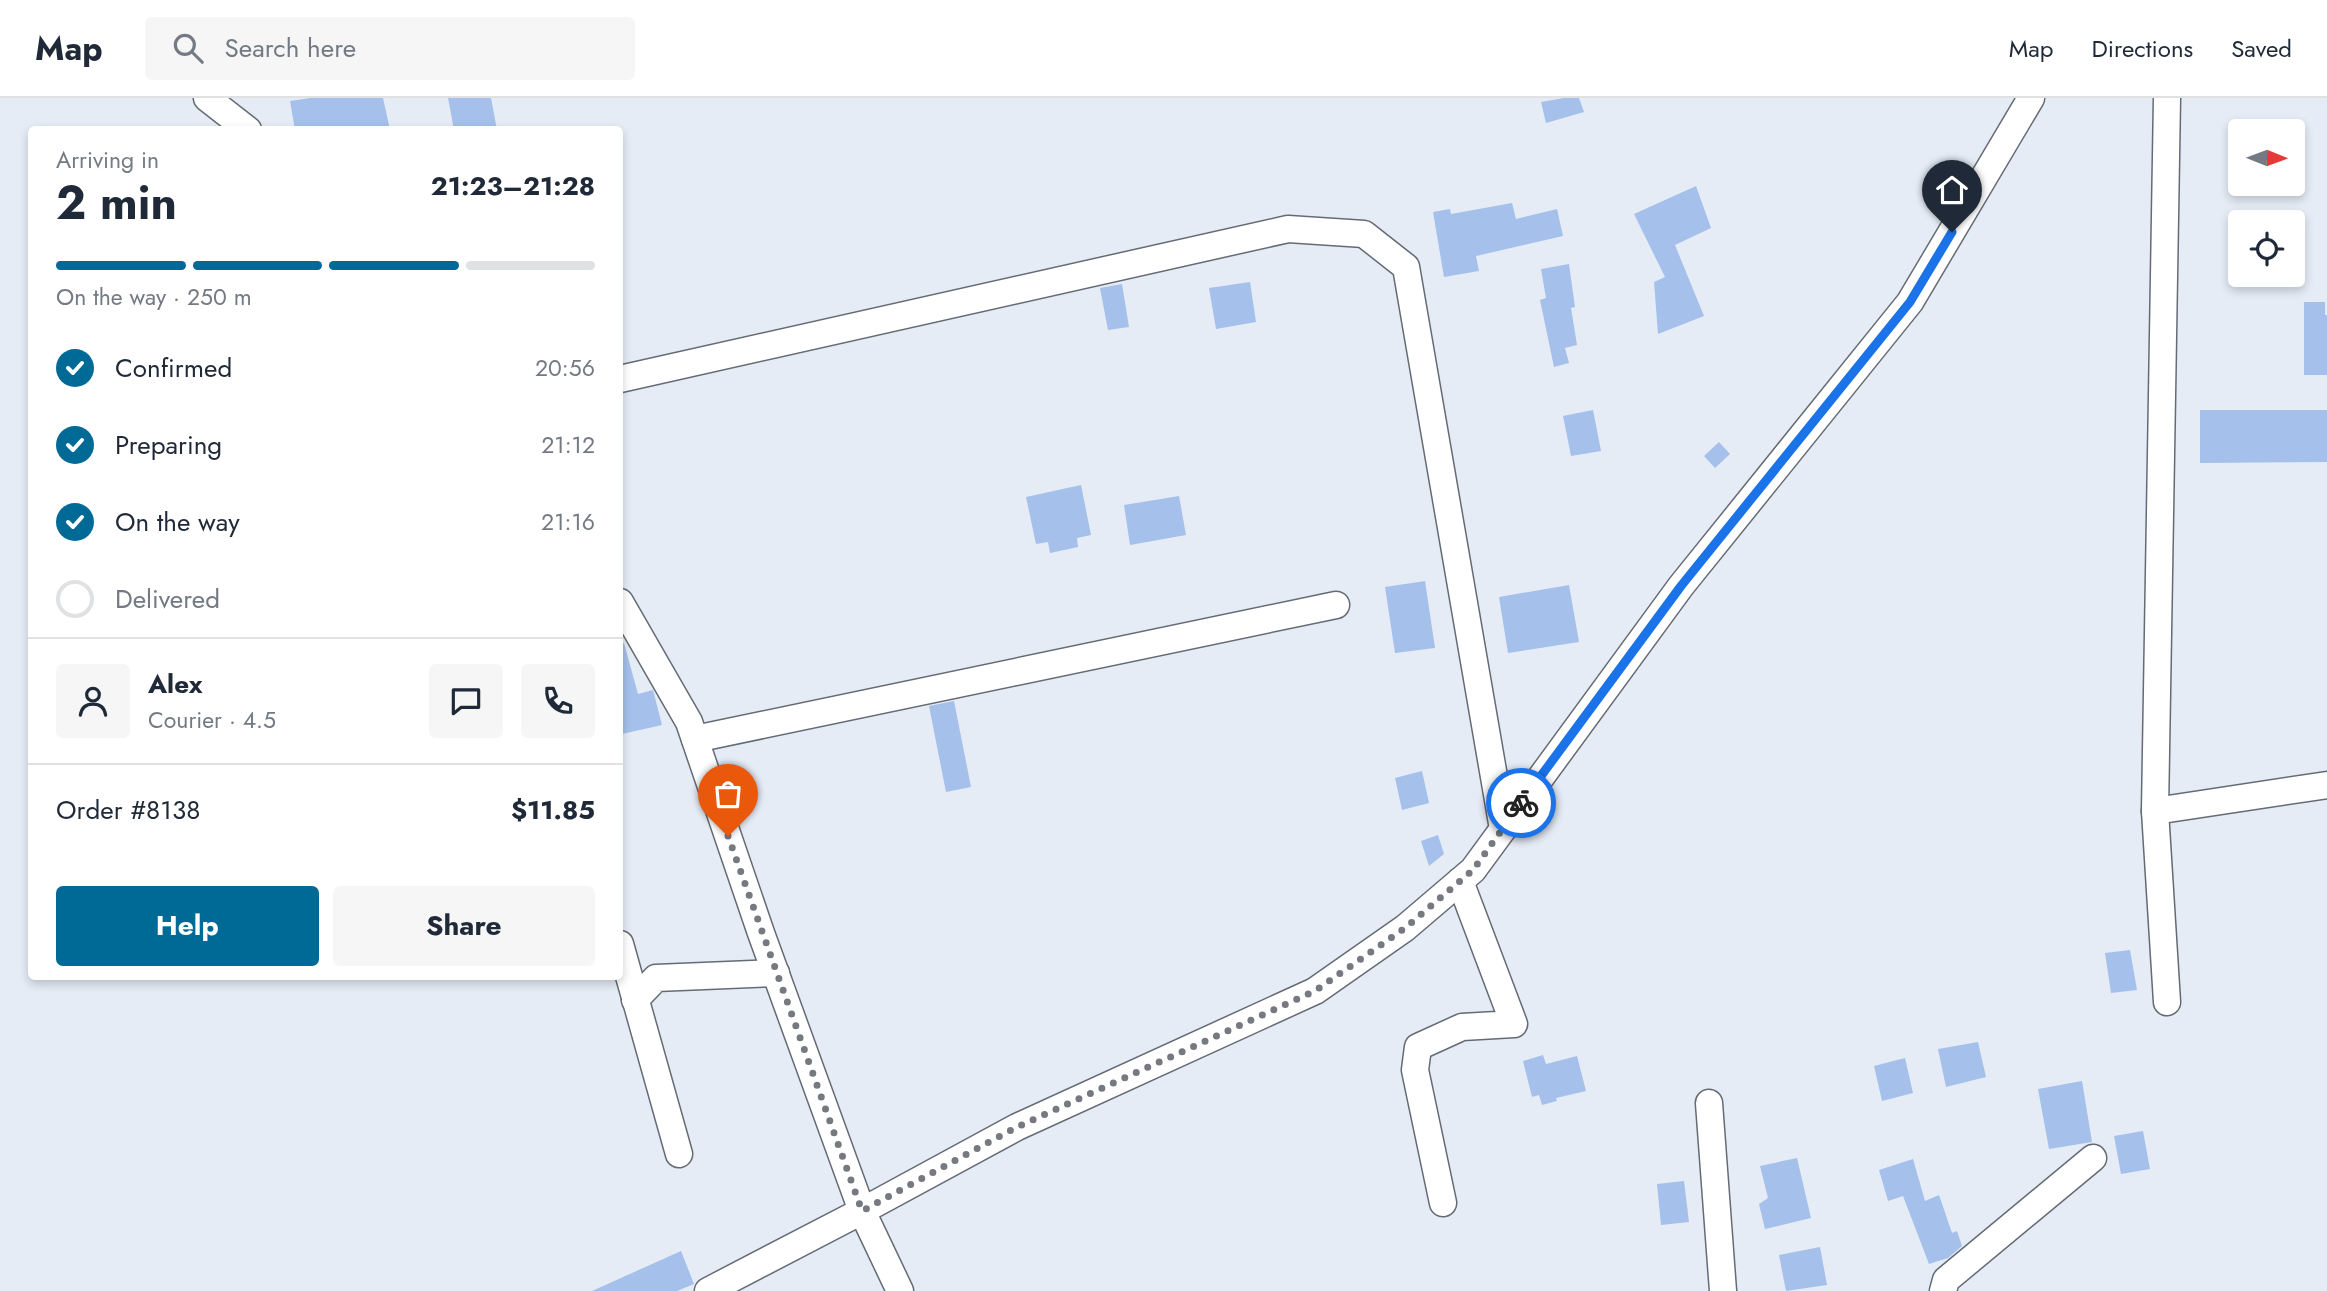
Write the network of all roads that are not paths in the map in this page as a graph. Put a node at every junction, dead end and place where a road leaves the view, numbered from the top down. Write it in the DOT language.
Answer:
graph roads {
  1 [pos="207,98"];
  2 [pos="2031,98"];
  3 [pos="2167,98"];
  4 [pos="243,126"];
  5 [pos="623,378"];
  6 [pos="1336,605"];
  7 [pos="623,607"];
  8 [pos="695,739"];
  9 [pos="2327,785"];
  10 [pos="2155,811"];
  11 [pos="1503,829"];
  12 [pos="1460,881"];
  13 [pos="623,955"];
  14 [pos="776,973"];
  15 [pos="635,1000"];
  16 [pos="2167,1002"];
  17 [pos="1709,1103"];
  18 [pos="679,1154"];
  19 [pos="2093,1158"];
  20 [pos="1443,1203"];
  21 [pos="862,1211"];
  22 [pos="708,1291"];
  23 [pos="900,1291"];
  24 [pos="1723,1291"];
  25 [pos="1943,1291"];
  1 -- 4 [label="street"];
  2 -- 11 [label="street"];
  3 -- 10 [label="street"];
  5 -- 11 [label="street"];
  6 -- 8 [label="street"];
  7 -- 8 [label="street"];
  8 -- 14 [label="street"];
  9 -- 10 [label="street"];
  10 -- 16 [label="street"];
  11 -- 12 [label="street"];
  12 -- 20 [label="street"];
  12 -- 21 [label="street"];
  13 -- 15 [label="street"];
  14 -- 15 [label="street"];
  14 -- 21 [label="street"];
  15 -- 18 [label="street"];
  17 -- 24 [label="street"];
  19 -- 25 [label="street"];
  21 -- 22 [label="street"];
  21 -- 23 [label="street"];
}
